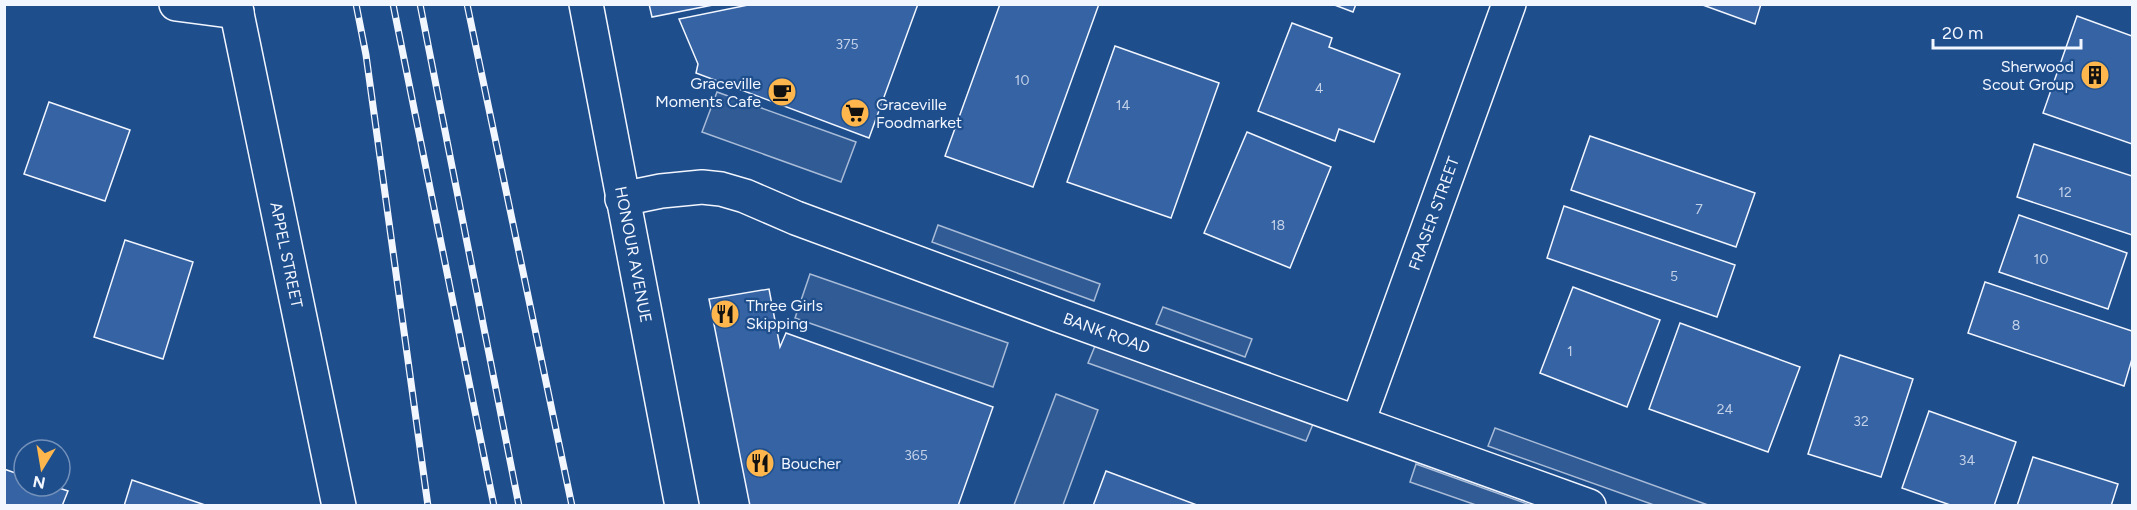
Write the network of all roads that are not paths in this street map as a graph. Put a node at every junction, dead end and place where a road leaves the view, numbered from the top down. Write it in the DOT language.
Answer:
graph roads {
  1 [pos="176,4"];
  2 [pos="586,4"];
  3 [pos="1509,4"];
  4 [pos="236,8"];
  5 [pos="622,199"];
  6 [pos="1358,422"];
  7 [pos="339,506"];
  8 [pos="682,506"];
  9 [pos="1589,506"];
  1 -- 4 [label="street"];
  2 -- 5 [label="street, HONOUR AVENUE"];
  3 -- 6 [label="street, FRASER STREET"];
  4 -- 7 [label="street, APPEL STREET"];
  5 -- 6 [label="street, BANK ROAD"];
  5 -- 8 [label="street, HONOUR AVENUE"];
  6 -- 9 [label="street, BANK ROAD"];
}
